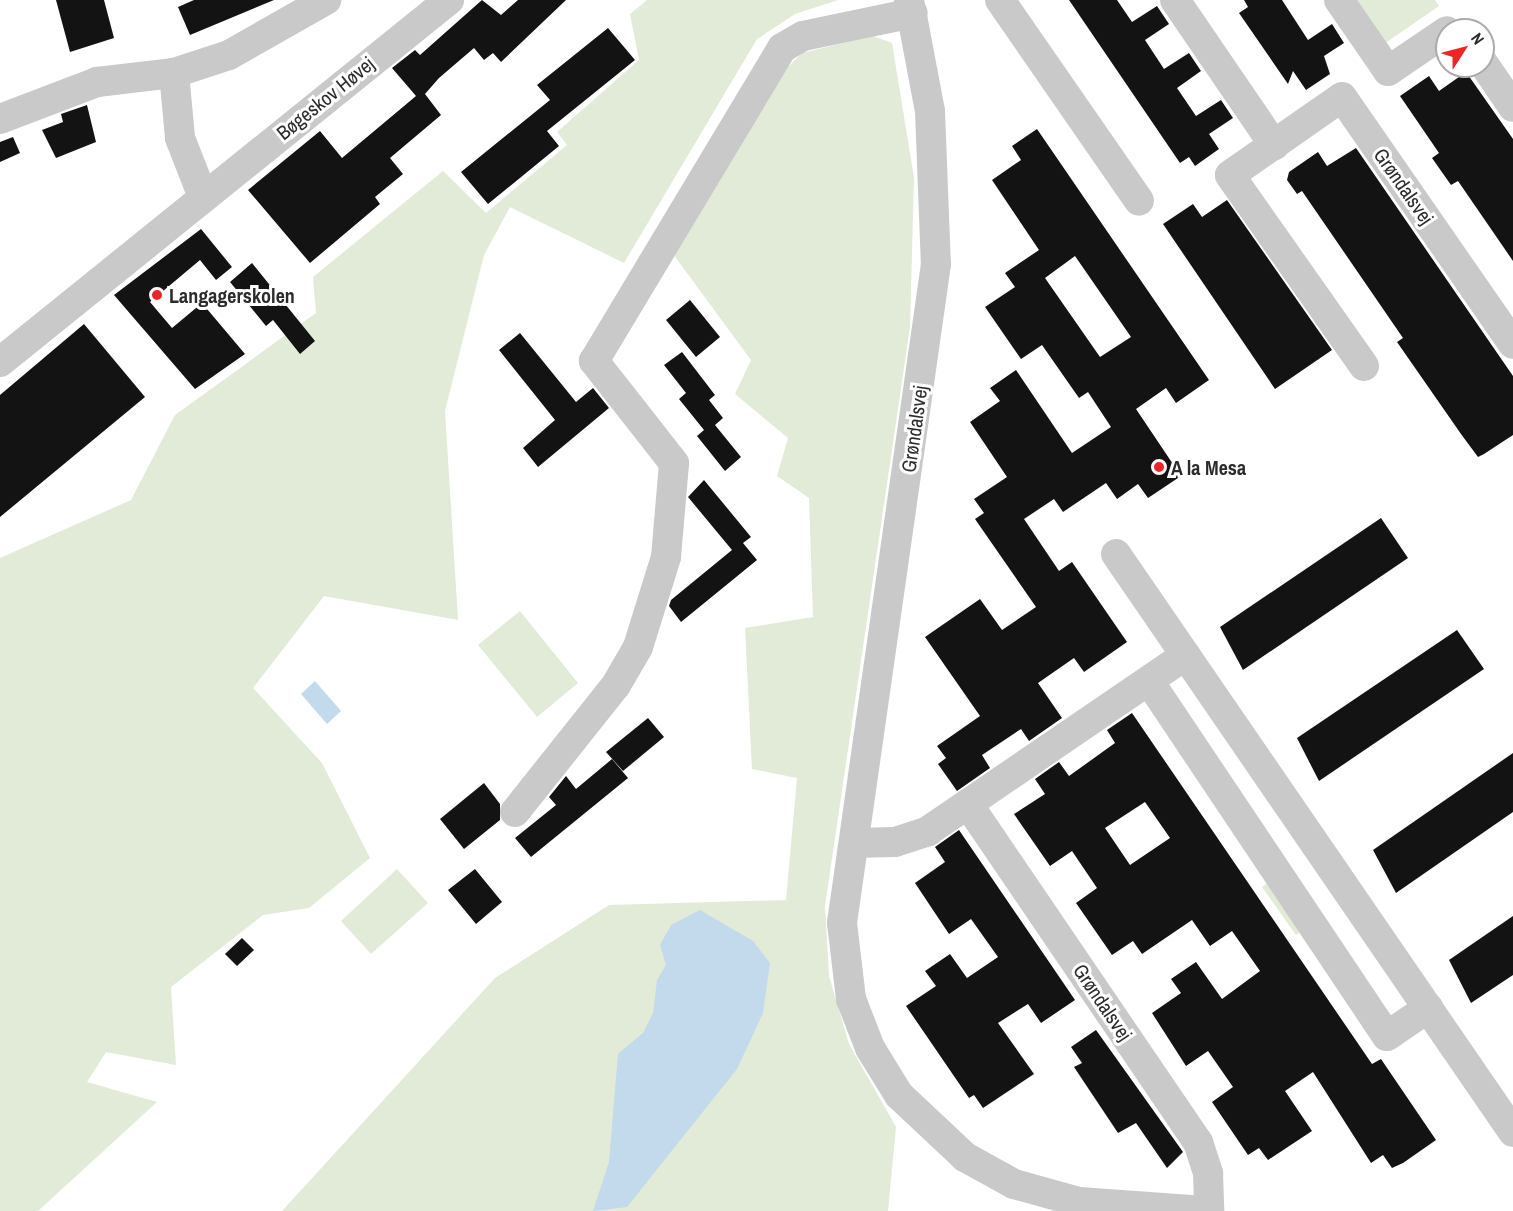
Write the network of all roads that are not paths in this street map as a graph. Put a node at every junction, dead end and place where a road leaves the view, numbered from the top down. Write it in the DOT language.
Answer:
graph roads {
  1 [pos="326,0"];
  2 [pos="449,0"];
  3 [pos="1000,0"];
  4 [pos="1175,0"];
  5 [pos="1338,0"];
  6 [pos="911,7"];
  7 [pos="1435,40"];
  8 [pos="174,73"];
  9 [pos="1493,78"];
  10 [pos="1513,107"];
  11 [pos="0,119"];
  12 [pos="1274,144"];
  13 [pos="203,198"];
  14 [pos="1139,201"];
  15 [pos="1513,344"];
  16 [pos="0,362"];
  17 [pos="1364,366"];
  18 [pos="1116,554"];
  19 [pos="1186,655"];
  20 [pos="1149,681"];
  21 [pos="968,804"];
  22 [pos="515,812"];
  23 [pos="854,843"];
  24 [pos="1428,1008"];
  25 [pos="1513,1132"];
  26 [pos="1207,1211"];
  1 -- 8 [label="street"];
  2 -- 13 [label="street, Bøgeskov Høvej"];
  3 -- 14 [label="street"];
  4 -- 12 [label="street"];
  5 -- 7 [label="street"];
  6 -- 22 [label="street, Grøndalsvej"];
  6 -- 23 [label="street, Grøndalsvej"];
  8 -- 11 [label="street"];
  8 -- 13 [label="street"];
  9 -- 10 [label="street"];
  12 -- 15 [label="street, Grøndalsvej"];
  12 -- 17 [label="street, Grøndalsvej"];
  13 -- 16 [label="street, Bøgeskov Høvej"];
  18 -- 19 [label="street"];
  19 -- 20 [label="street"];
  19 -- 24 [label="street"];
  20 -- 21 [label="street"];
  20 -- 24 [label="street"];
  21 -- 23 [label="street"];
  21 -- 26 [label="street, Grøndalsvej"];
  23 -- 26 [label="street, Grøndalsvej"];
  24 -- 25 [label="street"];
}
